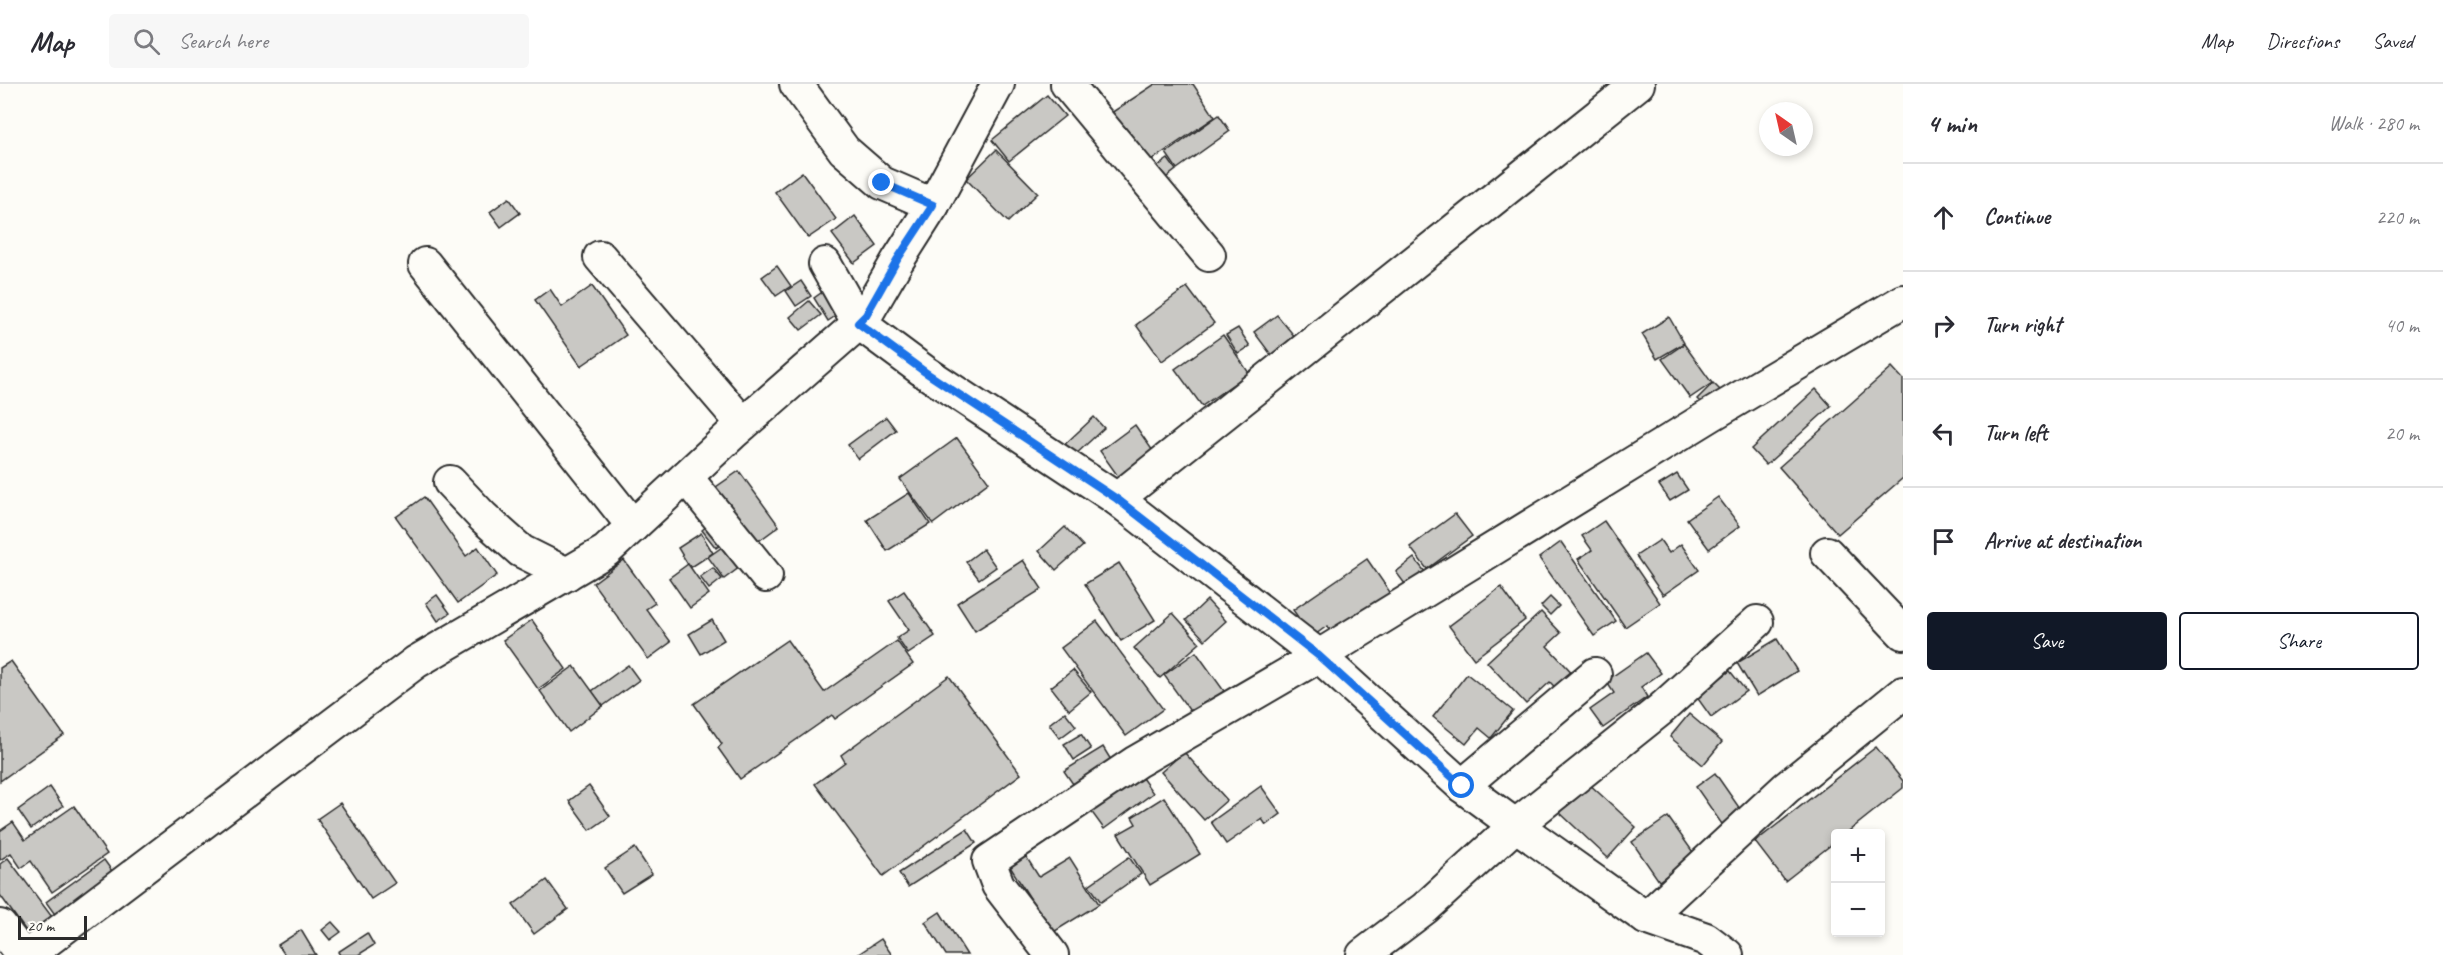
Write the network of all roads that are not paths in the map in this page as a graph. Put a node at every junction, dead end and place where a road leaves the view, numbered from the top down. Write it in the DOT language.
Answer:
graph roads {
  1 [pos="796,84"];
  2 [pos="998,84"];
  3 [pos="1066,84"];
  4 [pos="1638,84"];
  5 [pos="933,205"];
  6 [pos="1209,255"];
  7 [pos="600,257"];
  8 [pos="425,264"];
  9 [pos="825,264"];
  10 [pos="1903,301"];
  11 [pos="862,319"];
  12 [pos="743,424"];
  13 [pos="686,477"];
  14 [pos="450,482"];
  15 [pos="1117,499"];
  16 [pos="633,526"];
  17 [pos="1827,553"];
  18 [pos="567,574"];
  19 [pos="766,576"];
  20 [pos="1758,622"];
  21 [pos="1903,633"];
  22 [pos="1319,656"];
  23 [pos="1595,674"];
  24 [pos="1903,693"];
  25 [pos="1462,786"];
  26 [pos="1516,825"];
  27 [pos="1646,918"];
  28 [pos="0,926"];
  29 [pos="22,955"];
  30 [pos="28,955"];
  31 [pos="1052,955"];
  32 [pos="1363,955"];
  33 [pos="1727,955"];
  1 -- 5 [label="street"];
  2 -- 5 [label="street"];
  3 -- 6 [label="street"];
  4 -- 15 [label="street"];
  5 -- 11 [label="street"];
  7 -- 12 [label="street"];
  8 -- 16 [label="street"];
  9 -- 11 [label="street"];
  10 -- 22 [label="street"];
  11 -- 12 [label="street"];
  11 -- 15 [label="street"];
  12 -- 13 [label="street"];
  13 -- 16 [label="street"];
  13 -- 19 [label="street"];
  14 -- 18 [label="street"];
  15 -- 22 [label="street"];
  16 -- 18 [label="street"];
  17 -- 21 [label="street"];
  18 -- 30 [label="street"];
  20 -- 26 [label="street"];
  22 -- 25 [label="street"];
  22 -- 31 [label="street"];
  23 -- 25 [label="street"];
  24 -- 27 [label="street"];
  25 -- 26 [label="street"];
  26 -- 27 [label="street"];
  26 -- 32 [label="street"];
  27 -- 33 [label="street"];
  28 -- 29 [label="street"];
}
